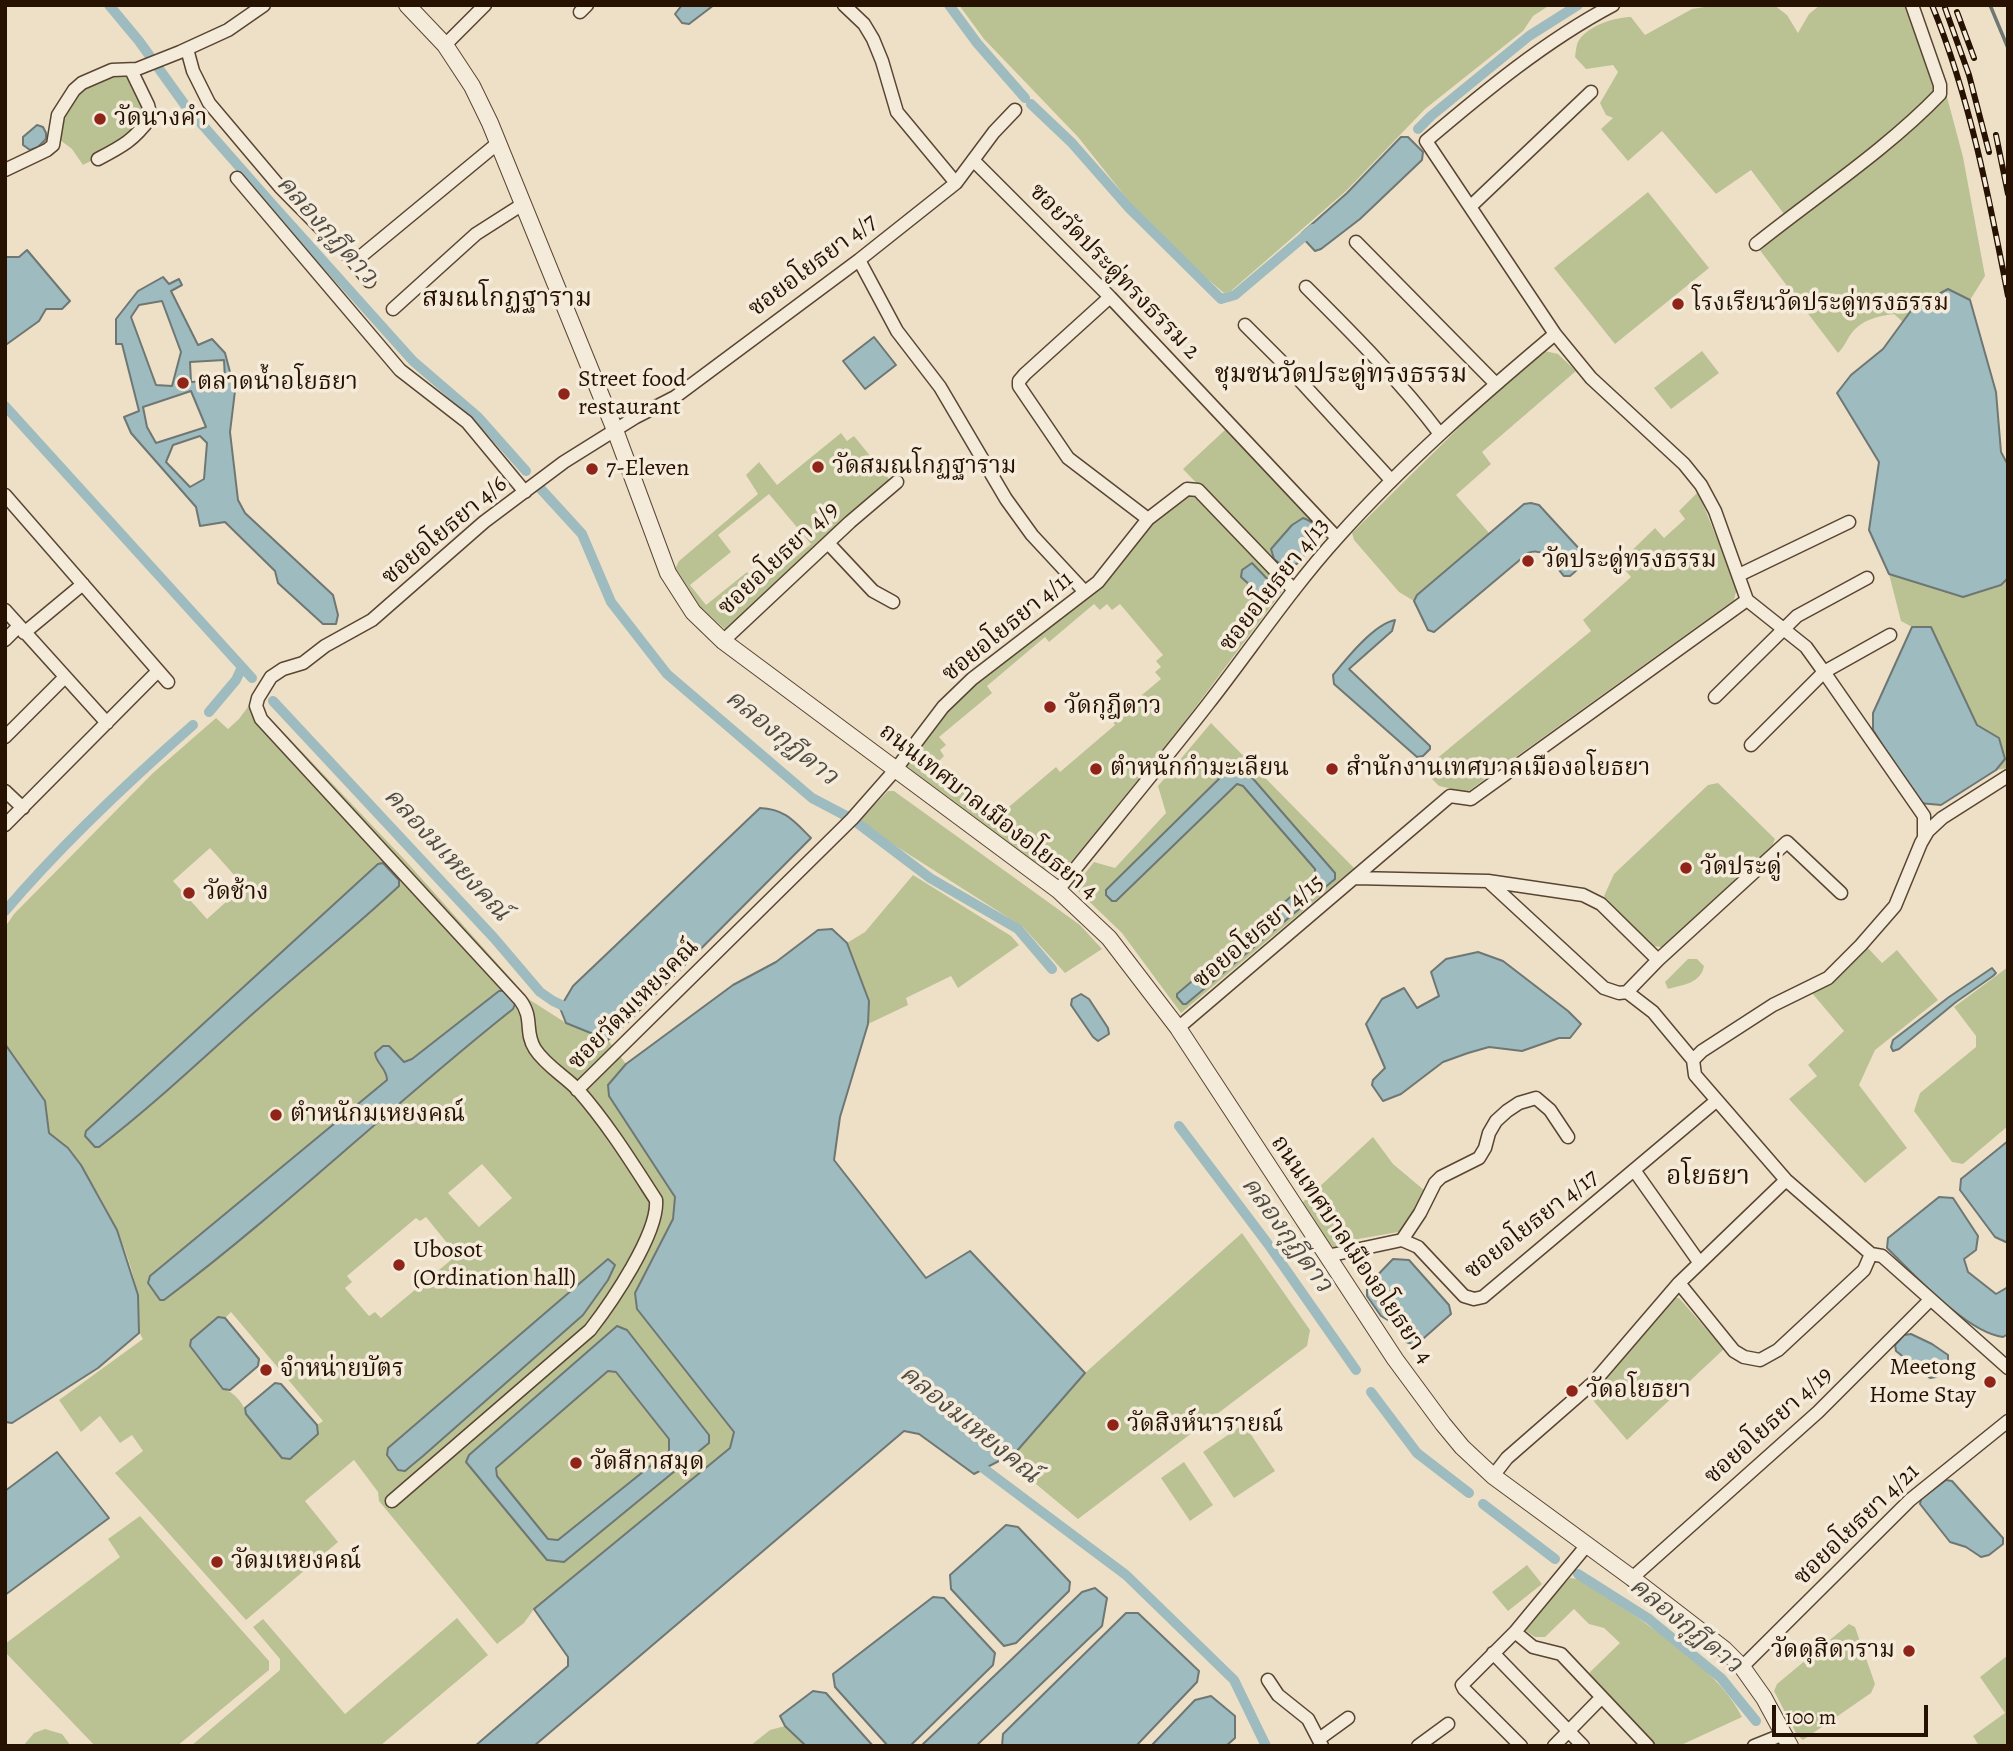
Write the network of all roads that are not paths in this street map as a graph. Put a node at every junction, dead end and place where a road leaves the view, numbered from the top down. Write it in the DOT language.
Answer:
graph roads {
  1 [pos="264,5"];
  2 [pos="407,5"];
  3 [pos="485,5"];
  4 [pos="844,5"];
  5 [pos="1614,5"];
  6 [pos="1912,5"];
  7 [pos="444,45"];
  8 [pos="184,50"];
  9 [pos="134,69"];
  10 [pos="1591,92"];
  11 [pos="1015,110"];
  12 [pos="498,143"];
  13 [pos="98,159"];
  14 [pos="974,160"];
  15 [pos="5,170"];
  16 [pos="237,178"];
  17 [pos="956,183"];
  18 [pos="523,205"];
  19 [pos="1471,206"];
  20 [pos="1356,242"];
  21 [pos="1756,244"];
  22 [pos="859,260"];
  23 [pos="354,262"];
  24 [pos="369,282"];
  25 [pos="1306,287"];
  26 [pos="1110,297"];
  27 [pos="393,309"];
  28 [pos="1245,325"];
  29 [pos="1555,334"];
  30 [pos="1496,384"];
  31 [pos="615,430"];
  32 [pos="1440,434"];
  33 [pos="1391,480"];
  34 [pos="897,482"];
  35 [pos="525,492"];
  36 [pos="5,495"];
  37 [pos="1148,519"];
  38 [pos="1849,522"];
  39 [pos="1336,538"];
  40 [pos="828,543"];
  41 [pos="1739,575"];
  42 [pos="1867,578"];
  43 [pos="83,584"];
  44 [pos="1294,590"];
  45 [pos="1085,592"];
  46 [pos="1747,600"];
  47 [pos="893,602"];
  48 [pos="5,610"];
  49 [pos="1784,628"];
  50 [pos="22,630"];
  51 [pos="1890,635"];
  52 [pos="5,640"];
  53 [pos="723,640"];
  54 [pos="158,671"];
  55 [pos="1824,672"];
  56 [pos="65,677"];
  57 [pos="168,682"];
  58 [pos="1715,697"];
  59 [pos="107,723"];
  60 [pos="5,737"];
  61 [pos="1751,745"];
  62 [pos="896,769"];
  63 [pos="2008,776"];
  64 [pos="5,791"];
  65 [pos="23,808"];
  66 [pos="1924,816"];
  67 [pos="1942,818"];
  68 [pos="5,825"];
  69 [pos="1924,837"];
  70 [pos="1355,878"];
  71 [pos="1488,881"];
  72 [pos="1058,890"];
  73 [pos="1841,893"];
  74 [pos="1658,960"];
  75 [pos="1627,992"];
  76 [pos="1178,1028"];
  77 [pos="1693,1060"];
  78 [pos="577,1090"];
  79 [pos="1716,1101"];
  80 [pos="1568,1137"];
  81 [pos="1634,1170"];
  82 [pos="1786,1180"];
  83 [pos="1402,1240"];
  84 [pos="1871,1254"];
  85 [pos="1327,1256"];
  86 [pos="1699,1262"];
  87 [pos="1679,1283"];
  88 [pos="1930,1300"];
  89 [pos="2008,1368"];
  90 [pos="2008,1421"];
  91 [pos="1493,1476"];
  92 [pos="392,1501"];
  93 [pos="1587,1545"];
  94 [pos="1632,1577"];
  95 [pos="1515,1632"];
  96 [pos="1493,1653"];
  97 [pos="1742,1667"];
  98 [pos="1268,1680"];
  99 [pos="1601,1698"];
  100 [pos="1348,1718"];
  101 [pos="1448,1724"];
  102 [pos="1569,1731"];
  103 [pos="1779,1741"];
  104 [pos="1320,1742"];
  105 [pos="1418,1746"];
  106 [pos="1521,1746"];
  107 [pos="1554,1746"];
  108 [pos="1583,1746"];
  109 [pos="1648,1746"];
  110 [pos="1754,1746"];
  1 -- 8 [label="street"];
  2 -- 7 [label="street, ถนนเทศบาลเมืองอโยธยา 4"];
  3 -- 7 [label="street"];
  4 -- 17 [label="street"];
  5 -- 19 [label="street"];
  6 -- 21 [label="street"];
  7 -- 12 [label="street, ถนนเทศบาลเมืองอโยธยา 4"];
  8 -- 9 [label="street"];
  8 -- 23 [label="street"];
  9 -- 13 [label="street"];
  9 -- 15 [label="street"];
  10 -- 19 [label="street"];
  11 -- 14 [label="street, ซอยอโยธยา 4/7"];
  12 -- 18 [label="street, ถนนเทศบาลเมืองอโยธยา 4"];
  12 -- 23 [label="street"];
  14 -- 17 [label="street, ซอยอโยธยา 4/7"];
  14 -- 26 [label="street, ซอยวัดประดู่ทรงธรรม 2"];
  16 -- 35 [label="street"];
  17 -- 22 [label="street, ซอยอโยธยา 4/7"];
  18 -- 27 [label="street"];
  18 -- 31 [label="street, ถนนเทศบาลเมืองอโยธยา 4"];
  19 -- 29 [label="street"];
  20 -- 30 [label="street"];
  22 -- 31 [label="street, ซอยอโยธยา 4/7"];
  22 -- 45 [label="street"];
  23 -- 24 [label="street"];
  25 -- 32 [label="street"];
  26 -- 37 [label="street"];
  26 -- 39 [label="street, ซอยวัดประดู่ทรงธรรม 2"];
  28 -- 33 [label="street"];
  29 -- 30 [label="street, ซอยอโยธยา 4/13"];
  29 -- 41 [label="street"];
  30 -- 32 [label="street, ซอยอโยธยา 4/13"];
  31 -- 35 [label="street, ซอยอโยธยา 4/6"];
  31 -- 53 [label="street, ถนนเทศบาลเมืองอโยธยา 4"];
  32 -- 33 [label="street, ซอยอโยธยา 4/13"];
  33 -- 39 [label="street, ซอยอโยธยา 4/13"];
  34 -- 40 [label="street, ซอยอโยธยา 4/9"];
  35 -- 78 [label="street, ซอยอโยธยา 4/6"];
  36 -- 43 [label="street"];
  37 -- 44 [label="street, ซอยอโยธยา 4/11"];
  37 -- 45 [label="street, ซอยอโยธยา 4/11"];
  38 -- 41 [label="street"];
  39 -- 44 [label="street, ซอยอโยธยา 4/13"];
  40 -- 47 [label="street"];
  40 -- 53 [label="street, ซอยอโยธยา 4/9"];
  41 -- 46 [label="street"];
  42 -- 49 [label="street"];
  43 -- 50 [label="street"];
  43 -- 54 [label="street"];
  44 -- 72 [label="street, ซอยอโยธยา 4/13"];
  45 -- 62 [label="street, ซอยอโยธยา 4/11"];
  46 -- 49 [label="street"];
  46 -- 70 [label="street, ซอยอโยธยา 4/15"];
  48 -- 50 [label="street"];
  49 -- 55 [label="street"];
  49 -- 58 [label="street"];
  50 -- 52 [label="street"];
  50 -- 56 [label="street"];
  51 -- 55 [label="street"];
  53 -- 62 [label="street, ถนนเทศบาลเมืองอโยธยา 4"];
  54 -- 57 [label="street"];
  54 -- 59 [label="street"];
  55 -- 61 [label="street"];
  55 -- 66 [label="street"];
  56 -- 59 [label="street"];
  56 -- 60 [label="street"];
  59 -- 65 [label="street"];
  62 -- 72 [label="street, ถนนเทศบาลเมืองอโยธยา 4"];
  62 -- 78 [label="street, ซอยวัดมเหยงคณ์"];
  63 -- 67 [label="street"];
  64 -- 65 [label="street"];
  65 -- 68 [label="street"];
  66 -- 67 [label="street"];
  66 -- 69 [label="street"];
  67 -- 69 [label="street"];
  69 -- 77 [label="street"];
  70 -- 71 [label="street"];
  70 -- 76 [label="street, ซอยอโยธยา 4/15"];
  71 -- 74 [label="street"];
  71 -- 75 [label="street"];
  72 -- 76 [label="street, ถนนเทศบาลเมืองอโยธยา 4"];
  73 -- 74 [label="street"];
  74 -- 75 [label="street"];
  75 -- 77 [label="street"];
  76 -- 85 [label="street, ถนนเทศบาลเมืองอโยธยา 4"];
  77 -- 79 [label="street"];
  78 -- 92 [label="street, ซอยวัดมเหยงคณ์"];
  79 -- 81 [label="street, ซอยอโยธยา 4/17"];
  79 -- 82 [label="street"];
  80 -- 83 [label="street"];
  81 -- 83 [label="street, ซอยอโยธยา 4/17"];
  81 -- 86 [label="street"];
  82 -- 84 [label="street"];
  82 -- 86 [label="street"];
  83 -- 85 [label="street"];
  84 -- 87 [label="street"];
  84 -- 88 [label="street"];
  85 -- 91 [label="street, ถนนเทศบาลเมืองอโยธยา 4"];
  86 -- 87 [label="street"];
  87 -- 91 [label="street"];
  88 -- 89 [label="street"];
  88 -- 94 [label="street, ซอยอโยธยา 4/19"];
  90 -- 97 [label="street, ซอยอโยธยา 4/21"];
  91 -- 93 [label="street, ถนนเทศบาลเมืองอโยธยา 4"];
  93 -- 94 [label="street, ถนนเทศบาลเมืองอโยธยา 4"];
  93 -- 95 [label="street"];
  94 -- 97 [label="street, ถนนเทศบาลเมืองอโยธยา 4"];
  95 -- 96 [label="street"];
  95 -- 99 [label="street"];
  96 -- 102 [label="street"];
  96 -- 106 [label="street"];
  97 -- 103 [label="street, ถนนเทศบาลเมืองอโยธยา 4"];
  98 -- 104 [label="street"];
  99 -- 102 [label="street"];
  99 -- 109 [label="street"];
  100 -- 104 [label="street"];
  101 -- 105 [label="street"];
  102 -- 107 [label="street"];
  102 -- 108 [label="street"];
  103 -- 110 [label="street"];
}
